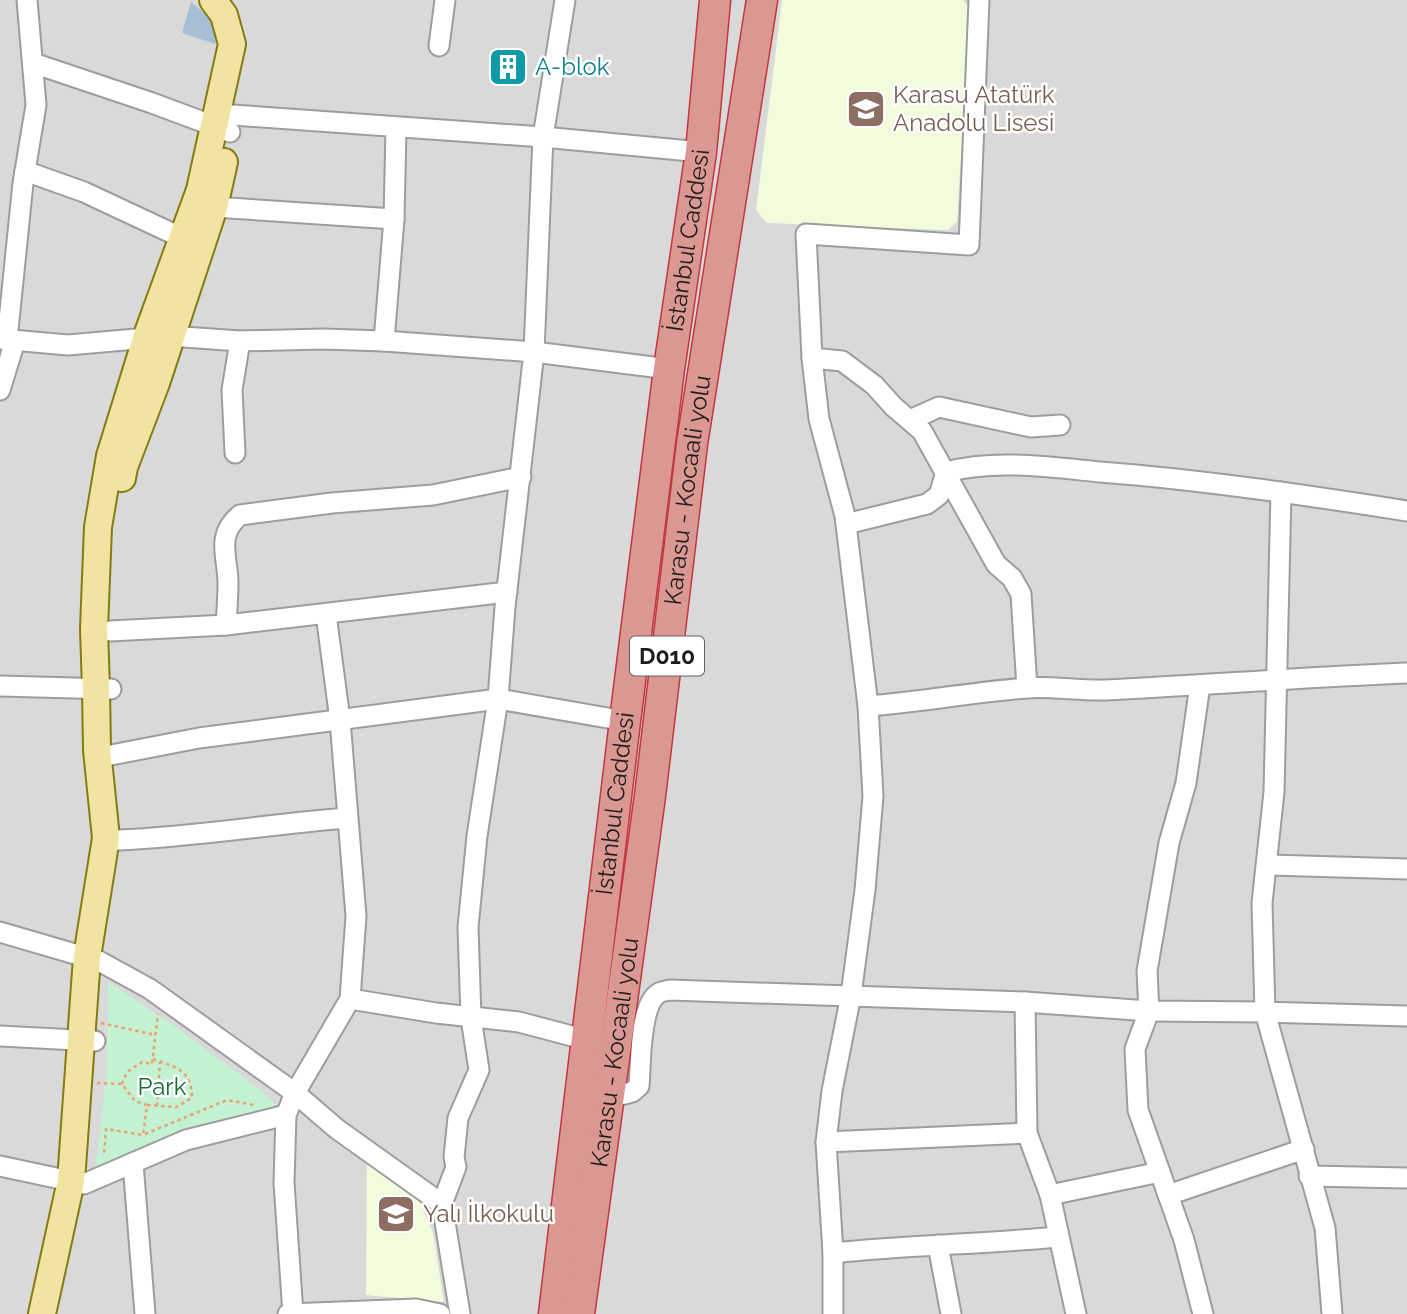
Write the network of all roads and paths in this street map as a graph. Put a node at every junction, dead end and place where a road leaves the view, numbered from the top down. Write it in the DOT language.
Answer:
graph roads {
  1 [pos="27,0"];
  2 [pos="213,0"];
  3 [pos="231,0"];
  4 [pos="445,0"];
  5 [pos="565,0"];
  6 [pos="715,0"];
  7 [pos="762,0"];
  8 [pos="979,0"];
  9 [pos="439,46"];
  10 [pos="33,63"];
  11 [pos="225,124"];
  12 [pos="396,128"];
  13 [pos="543,137"];
  14 [pos="701,152"];
  15 [pos="25,171"];
  16 [pos="214,207"];
  17 [pos="394,219"];
  18 [pos="192,243"];
  19 [pos="158,337"];
  20 [pos="7,340"];
  21 [pos="240,341"];
  22 [pos="384,341"];
  23 [pos="534,352"];
  24 [pos="812,358"];
  25 [pos="670,369"];
  26 [pos="0,390"];
  27 [pos="910,420"];
  28 [pos="1060,425"];
  29 [pos="235,453"];
  30 [pos="946,472"];
  31 [pos="520,477"];
  32 [pos="1281,492"];
  33 [pos="1407,511"];
  34 [pos="846,524"];
  35 [pos="507,592"];
  36 [pos="326,614"];
  37 [pos="226,625"];
  38 [pos="110,631"];
  39 [pos="1407,673"];
  40 [pos="1276,678"];
  41 [pos="0,685"];
  42 [pos="1200,685"];
  43 [pos="1027,688"];
  44 [pos="103,689"];
  45 [pos="0,695"];
  46 [pos="498,699"];
  47 [pos="868,706"];
  48 [pos="340,720"];
  49 [pos="625,721"];
  50 [pos="111,755"];
  51 [pos="347,818"];
  52 [pos="118,840"];
  53 [pos="1268,865"];
  54 [pos="1407,869"];
  55 [pos="0,932"];
  56 [pos="93,959"];
  57 [pos="851,995"];
  58 [pos="160,996"];
  59 [pos="350,999"];
  60 [pos="1025,1002"];
  61 [pos="1149,1011"];
  62 [pos="1265,1012"];
  63 [pos="1407,1016"];
  64 [pos="471,1018"];
  65 [pos="91,1034"];
  66 [pos="156,1035"];
  67 [pos="0,1036"];
  68 [pos="587,1040"];
  69 [pos="153,1059"];
  70 [pos="160,1062"];
  71 [pos="90,1082"];
  72 [pos="121,1084"];
  73 [pos="295,1093"];
  74 [pos="609,1098"];
  75 [pos="147,1105"];
  76 [pos="156,1107"];
  77 [pos="286,1115"];
  78 [pos="1027,1133"];
  79 [pos="826,1142"];
  80 [pos="1304,1149"];
  81 [pos="114,1157"];
  82 [pos="133,1163"];
  83 [pos="0,1166"];
  84 [pos="1160,1172"];
  85 [pos="1310,1175"];
  86 [pos="1407,1178"];
  87 [pos="77,1182"];
  88 [pos="1050,1195"];
  89 [pos="1168,1195"];
  90 [pos="442,1205"];
  91 [pos="1058,1237"];
  92 [pos="938,1245"];
  93 [pos="833,1253"];
  94 [pos="42,1314"];
  95 [pos="58,1314"];
  96 [pos="145,1314"];
  97 [pos="291,1314"];
  98 [pos="440,1314"];
  99 [pos="460,1314"];
  100 [pos="554,1314"];
  101 [pos="579,1314"];
  102 [pos="833,1314"];
  103 [pos="951,1314"];
  104 [pos="1076,1314"];
  105 [pos="1203,1314"];
  106 [pos="1332,1314"];
  1 -- 10 [label="street"];
  2 -- 11 [label="main road"];
  3 -- 11 [label="main road"];
  4 -- 9 [label="street"];
  5 -- 13 [label="street"];
  6 -- 14 [label="highway, İstanbul Caddesi / D010"];
  7 -- 74 [label="highway, Karasu - Kocaali yolu / D010"];
  8 -- 24 [label="street"];
  10 -- 11 [label="street"];
  10 -- 15 [label="street"];
  11 -- 12 [label="street"];
  11 -- 16 [label="main road"];
  11 -- 18 [label="main road"];
  12 -- 13 [label="street"];
  12 -- 17 [label="street"];
  13 -- 14 [label="street"];
  13 -- 23 [label="street"];
  14 -- 25 [label="highway, İstanbul Caddesi / D010"];
  15 -- 18 [label="street"];
  15 -- 20 [label="street"];
  16 -- 17 [label="street"];
  16 -- 18 [label="main road"];
  17 -- 22 [label="street"];
  18 -- 19 [label="main road"];
  19 -- 20 [label="street"];
  19 -- 21 [label="street"];
  19 -- 38 [label="main road"];
  19 -- 44 [label="main road"];
  20 -- 26 [label="street"];
  21 -- 22 [label="street"];
  21 -- 29 [label="street"];
  22 -- 23 [label="street"];
  23 -- 25 [label="street"];
  23 -- 31 [label="street"];
  24 -- 27 [label="street"];
  24 -- 34 [label="street"];
  25 -- 49 [label="highway, İstanbul Caddesi / D010"];
  27 -- 28 [label="street"];
  27 -- 30 [label="street"];
  30 -- 32 [label="street"];
  30 -- 34 [label="street"];
  30 -- 43 [label="street"];
  31 -- 35 [label="street"];
  31 -- 37 [label="street"];
  32 -- 33 [label="street"];
  32 -- 40 [label="street"];
  34 -- 47 [label="street"];
  35 -- 36 [label="street"];
  35 -- 46 [label="street"];
  36 -- 37 [label="street"];
  36 -- 48 [label="street"];
  37 -- 38 [label="street"];
  38 -- 44 [label="main road"];
  39 -- 40 [label="street"];
  40 -- 42 [label="street"];
  40 -- 53 [label="street"];
  41 -- 44 [label="street"];
  41 -- 45 [label="street"];
  42 -- 43 [label="street"];
  42 -- 61 [label="street"];
  43 -- 47 [label="street"];
  44 -- 50 [label="main road"];
  44 -- 56 [label="main road"];
  46 -- 48 [label="street"];
  46 -- 49 [label="street"];
  46 -- 64 [label="street"];
  47 -- 57 [label="street"];
  48 -- 50 [label="street"];
  48 -- 51 [label="street"];
  49 -- 68 [label="highway, İstanbul Caddesi / D010"];
  50 -- 52 [label="main road"];
  51 -- 52 [label="street"];
  51 -- 59 [label="street"];
  52 -- 56 [label="main road"];
  53 -- 54 [label="street"];
  53 -- 62 [label="street"];
  55 -- 56 [label="street"];
  56 -- 58 [label="street"];
  56 -- 65 [label="main road"];
  57 -- 60 [label="street"];
  57 -- 74 [label="street"];
  57 -- 79 [label="street"];
  58 -- 66 [label="path"];
  58 -- 73 [label="street"];
  59 -- 64 [label="street"];
  59 -- 73 [label="street"];
  60 -- 61 [label="street"];
  60 -- 78 [label="street"];
  61 -- 62 [label="street"];
  61 -- 84 [label="street"];
  62 -- 63 [label="street"];
  62 -- 80 [label="street"];
  64 -- 68 [label="street"];
  64 -- 90 [label="street"];
  65 -- 66 [label="path"];
  65 -- 67 [label="street"];
  65 -- 71 [label="main road"];
  65 -- 87 [label="main road"];
  66 -- 69 [label="path"];
  68 -- 100 [label="highway, İstanbul Caddesi / D010"];
  69 -- 70 [label="path"];
  69 -- 72 [label="path"];
  70 -- 76 [label="path"];
  70 -- 76 [label="path"];
  71 -- 72 [label="path"];
  71 -- 87 [label="main road"];
  72 -- 75 [label="path"];
  73 -- 77 [label="street"];
  73 -- 90 [label="street"];
  74 -- 101 [label="highway, Karasu - Kocaali yolu / D010"];
  75 -- 76 [label="path"];
  75 -- 81 [label="path"];
  77 -- 82 [label="street"];
  77 -- 97 [label="street"];
  78 -- 79 [label="street"];
  78 -- 88 [label="street"];
  79 -- 93 [label="street"];
  80 -- 85 [label="street"];
  80 -- 89 [label="street"];
  82 -- 87 [label="street"];
  82 -- 96 [label="street"];
  83 -- 87 [label="street"];
  84 -- 88 [label="street"];
  84 -- 89 [label="street"];
  85 -- 86 [label="street"];
  85 -- 106 [label="street"];
  87 -- 94 [label="main road"];
  87 -- 95 [label="main road"];
  88 -- 91 [label="street"];
  89 -- 105 [label="street"];
  90 -- 99 [label="street"];
  91 -- 92 [label="street"];
  91 -- 104 [label="street"];
  92 -- 93 [label="street"];
  92 -- 103 [label="street"];
  93 -- 102 [label="street"];
  97 -- 98 [label="street"];
}
